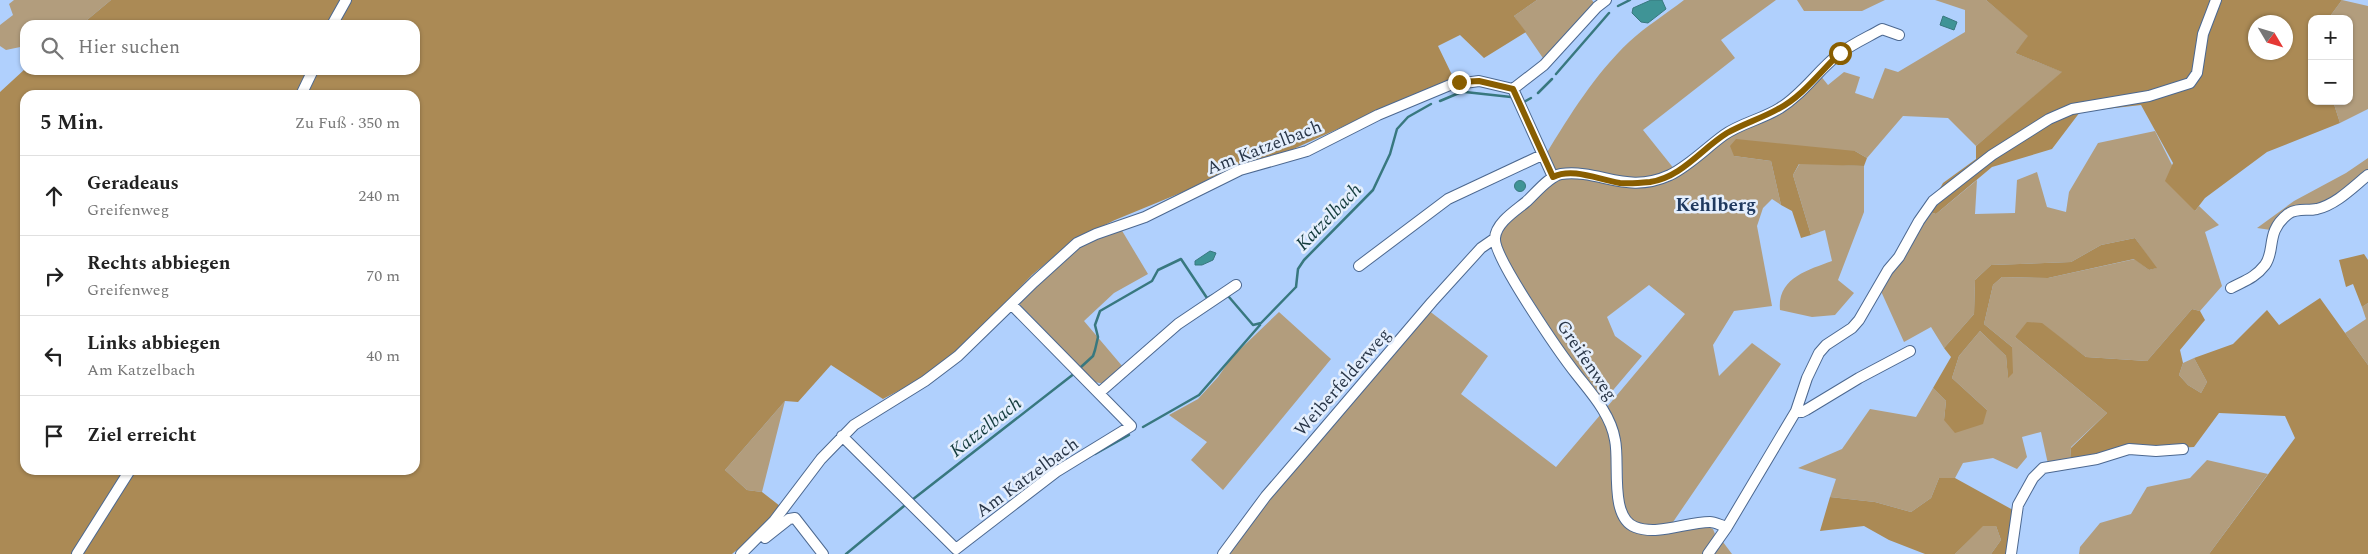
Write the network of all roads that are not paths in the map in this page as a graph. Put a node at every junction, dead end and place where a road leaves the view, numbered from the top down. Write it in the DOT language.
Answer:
graph roads {
  1 [pos="346,0"];
  2 [pos="1606,0"];
  3 [pos="2216,0"];
  4 [pos="335,20"];
  5 [pos="1899,35"];
  6 [pos="311,75"];
  7 [pos="1513,89"];
  8 [pos="303,90"];
  9 [pos="1542,155"];
  10 [pos="2368,175"];
  11 [pos="1553,177"];
  12 [pos="1494,239"];
  13 [pos="1359,266"];
  14 [pos="1236,285"];
  15 [pos="2230,288"];
  16 [pos="1012,305"];
  17 [pos="1910,351"];
  18 [pos="1099,393"];
  19 [pos="1796,411"];
  20 [pos="842,436"];
  21 [pos="2182,449"];
  22 [pos="127,475"];
  23 [pos="1727,527"];
  24 [pos="756,540"];
  25 [pos="955,552"];
  26 [pos="77,554"];
  27 [pos="741,554"];
  28 [pos="823,554"];
  29 [pos="1223,554"];
  30 [pos="1708,554"];
  31 [pos="2011,554"];
  1 -- 4 [label="street"];
  2 -- 7 [label="street"];
  3 -- 19 [label="street"];
  5 -- 11 [label="street"];
  6 -- 8 [label="street"];
  7 -- 9 [label="street"];
  7 -- 16 [label="street, Am Katzelbach"];
  9 -- 11 [label="street"];
  9 -- 13 [label="street"];
  10 -- 15 [label="street"];
  11 -- 12 [label="street"];
  12 -- 23 [label="street, Greifenweg"];
  12 -- 29 [label="street, Weiberfelderweg"];
  14 -- 18 [label="street"];
  16 -- 18 [label="street, Am Katzelbach"];
  16 -- 20 [label="street, Am Katzelbach"];
  17 -- 19 [label="street"];
  18 -- 25 [label="street, Am Katzelbach"];
  19 -- 23 [label="street"];
  20 -- 24 [label="street, Am Katzelbach"];
  20 -- 25 [label="street, Am Katzelbach"];
  21 -- 31 [label="street"];
  22 -- 26 [label="street"];
  23 -- 30 [label="street"];
  24 -- 27 [label="street, Am Katzelbach"];
  24 -- 28 [label="street, Am Katzelbach"];
}
